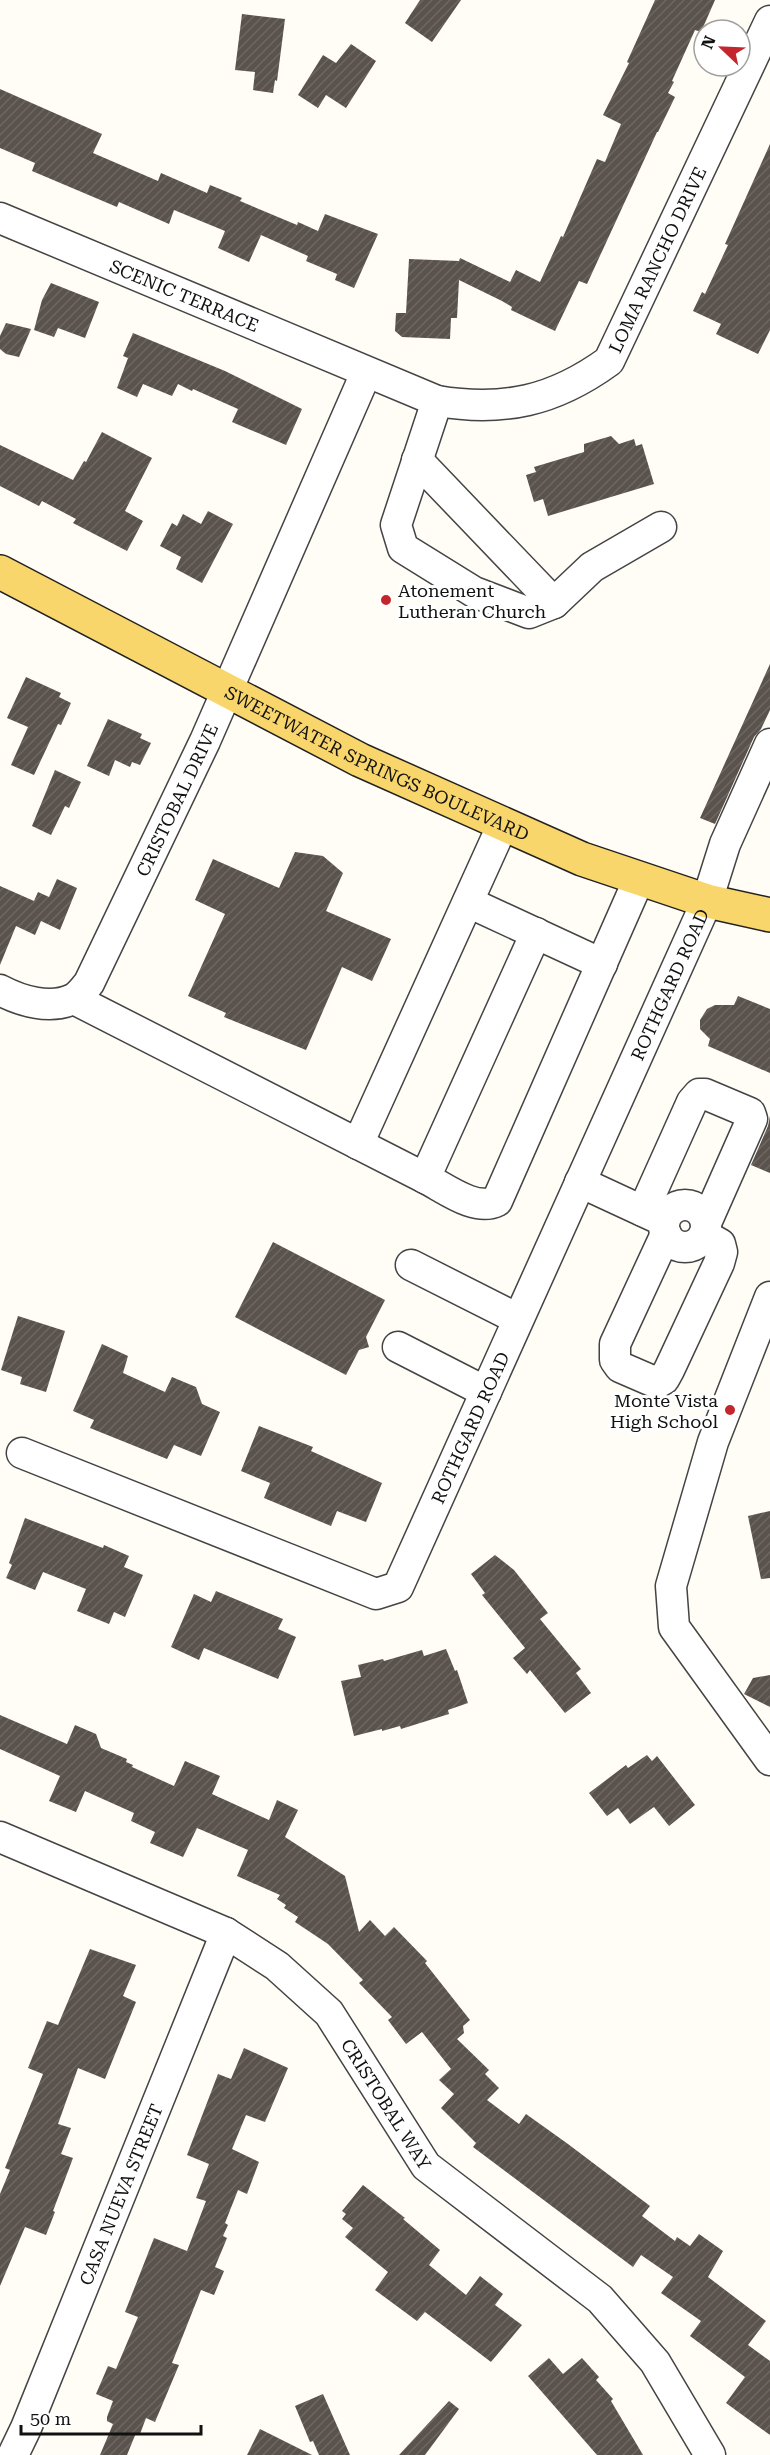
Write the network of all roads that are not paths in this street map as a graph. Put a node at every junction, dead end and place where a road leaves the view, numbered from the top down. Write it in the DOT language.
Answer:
graph roads {
  1 [pos="770,21"];
  2 [pos="0,218"];
  3 [pos="366,373"];
  4 [pos="437,401"];
  5 [pos="417,460"];
  6 [pos="661,527"];
  7 [pos="0,572"];
  8 [pos="554,603"];
  9 [pos="227,689"];
  10 [pos="770,744"];
  11 [pos="503,824"];
  12 [pos="639,879"];
  13 [pos="706,901"];
  14 [pos="468,902"];
  15 [pos="770,915"];
  16 [pos="536,933"];
  17 [pos="602,964"];
  18 [pos="0,990"];
  19 [pos="61,1002"];
  20 [pos="358,1144"];
  21 [pos="425,1178"];
  22 [pos="580,1182"];
  23 [pos="658,1222"];
  24 [pos="705,1229"];
  25 [pos="411,1265"];
  26 [pos="770,1297"];
  27 [pos="518,1319"];
  28 [pos="760,1345"];
  29 [pos="398,1347"];
  30 [pos="486,1392"];
  31 [pos="22,1453"];
  32 [pos="770,1760"];
  33 [pos="0,1837"];
  34 [pos="226,1933"];
  35 [pos="13,2455"];
  36 [pos="710,2455"];
  1 -- 4 [label="street, LOMA RANCHO DRIVE"];
  2 -- 3 [label="street, SCENIC TERRACE"];
  3 -- 4 [label="street, LOMA RANCHO DRIVE"];
  3 -- 9 [label="street, CRISTOBAL DRIVE"];
  4 -- 5 [label="street"];
  5 -- 8 [label="street"];
  5 -- 8 [label="street"];
  6 -- 8 [label="street"];
  7 -- 9 [label="main road, SWEETWATER SPRINGS BOULEVARD"];
  9 -- 11 [label="main road, SWEETWATER SPRINGS BOULEVARD"];
  9 -- 19 [label="street, CRISTOBAL DRIVE"];
  10 -- 13 [label="street, ROTHGARD ROAD"];
  11 -- 12 [label="main road, SWEETWATER SPRINGS BOULEVARD"];
  11 -- 14 [label="street"];
  12 -- 13 [label="main road, SWEETWATER SPRINGS BOULEVARD"];
  12 -- 17 [label="street"];
  13 -- 15 [label="main road, SWEETWATER SPRINGS BOULEVARD"];
  13 -- 22 [label="street, ROTHGARD ROAD"];
  14 -- 16 [label="street"];
  14 -- 20 [label="street"];
  16 -- 17 [label="street"];
  16 -- 21 [label="street"];
  17 -- 21 [label="street"];
  18 -- 19 [label="street"];
  19 -- 20 [label="street"];
  20 -- 21 [label="street"];
  22 -- 23 [label="street"];
  22 -- 27 [label="street, ROTHGARD ROAD"];
  23 -- 24 [label="street"];
  23 -- 24 [label="street"];
  23 -- 24 [label="street"];
  25 -- 27 [label="street"];
  26 -- 28 [label="street"];
  27 -- 30 [label="street, ROTHGARD ROAD"];
  28 -- 32 [label="street"];
  29 -- 30 [label="street"];
  30 -- 31 [label="street, ROTHGARD ROAD"];
  33 -- 34 [label="street, CRISTOBAL WAY"];
  34 -- 35 [label="street, CASA NUEVA STREET"];
  34 -- 36 [label="street, CRISTOBAL WAY"];
}
